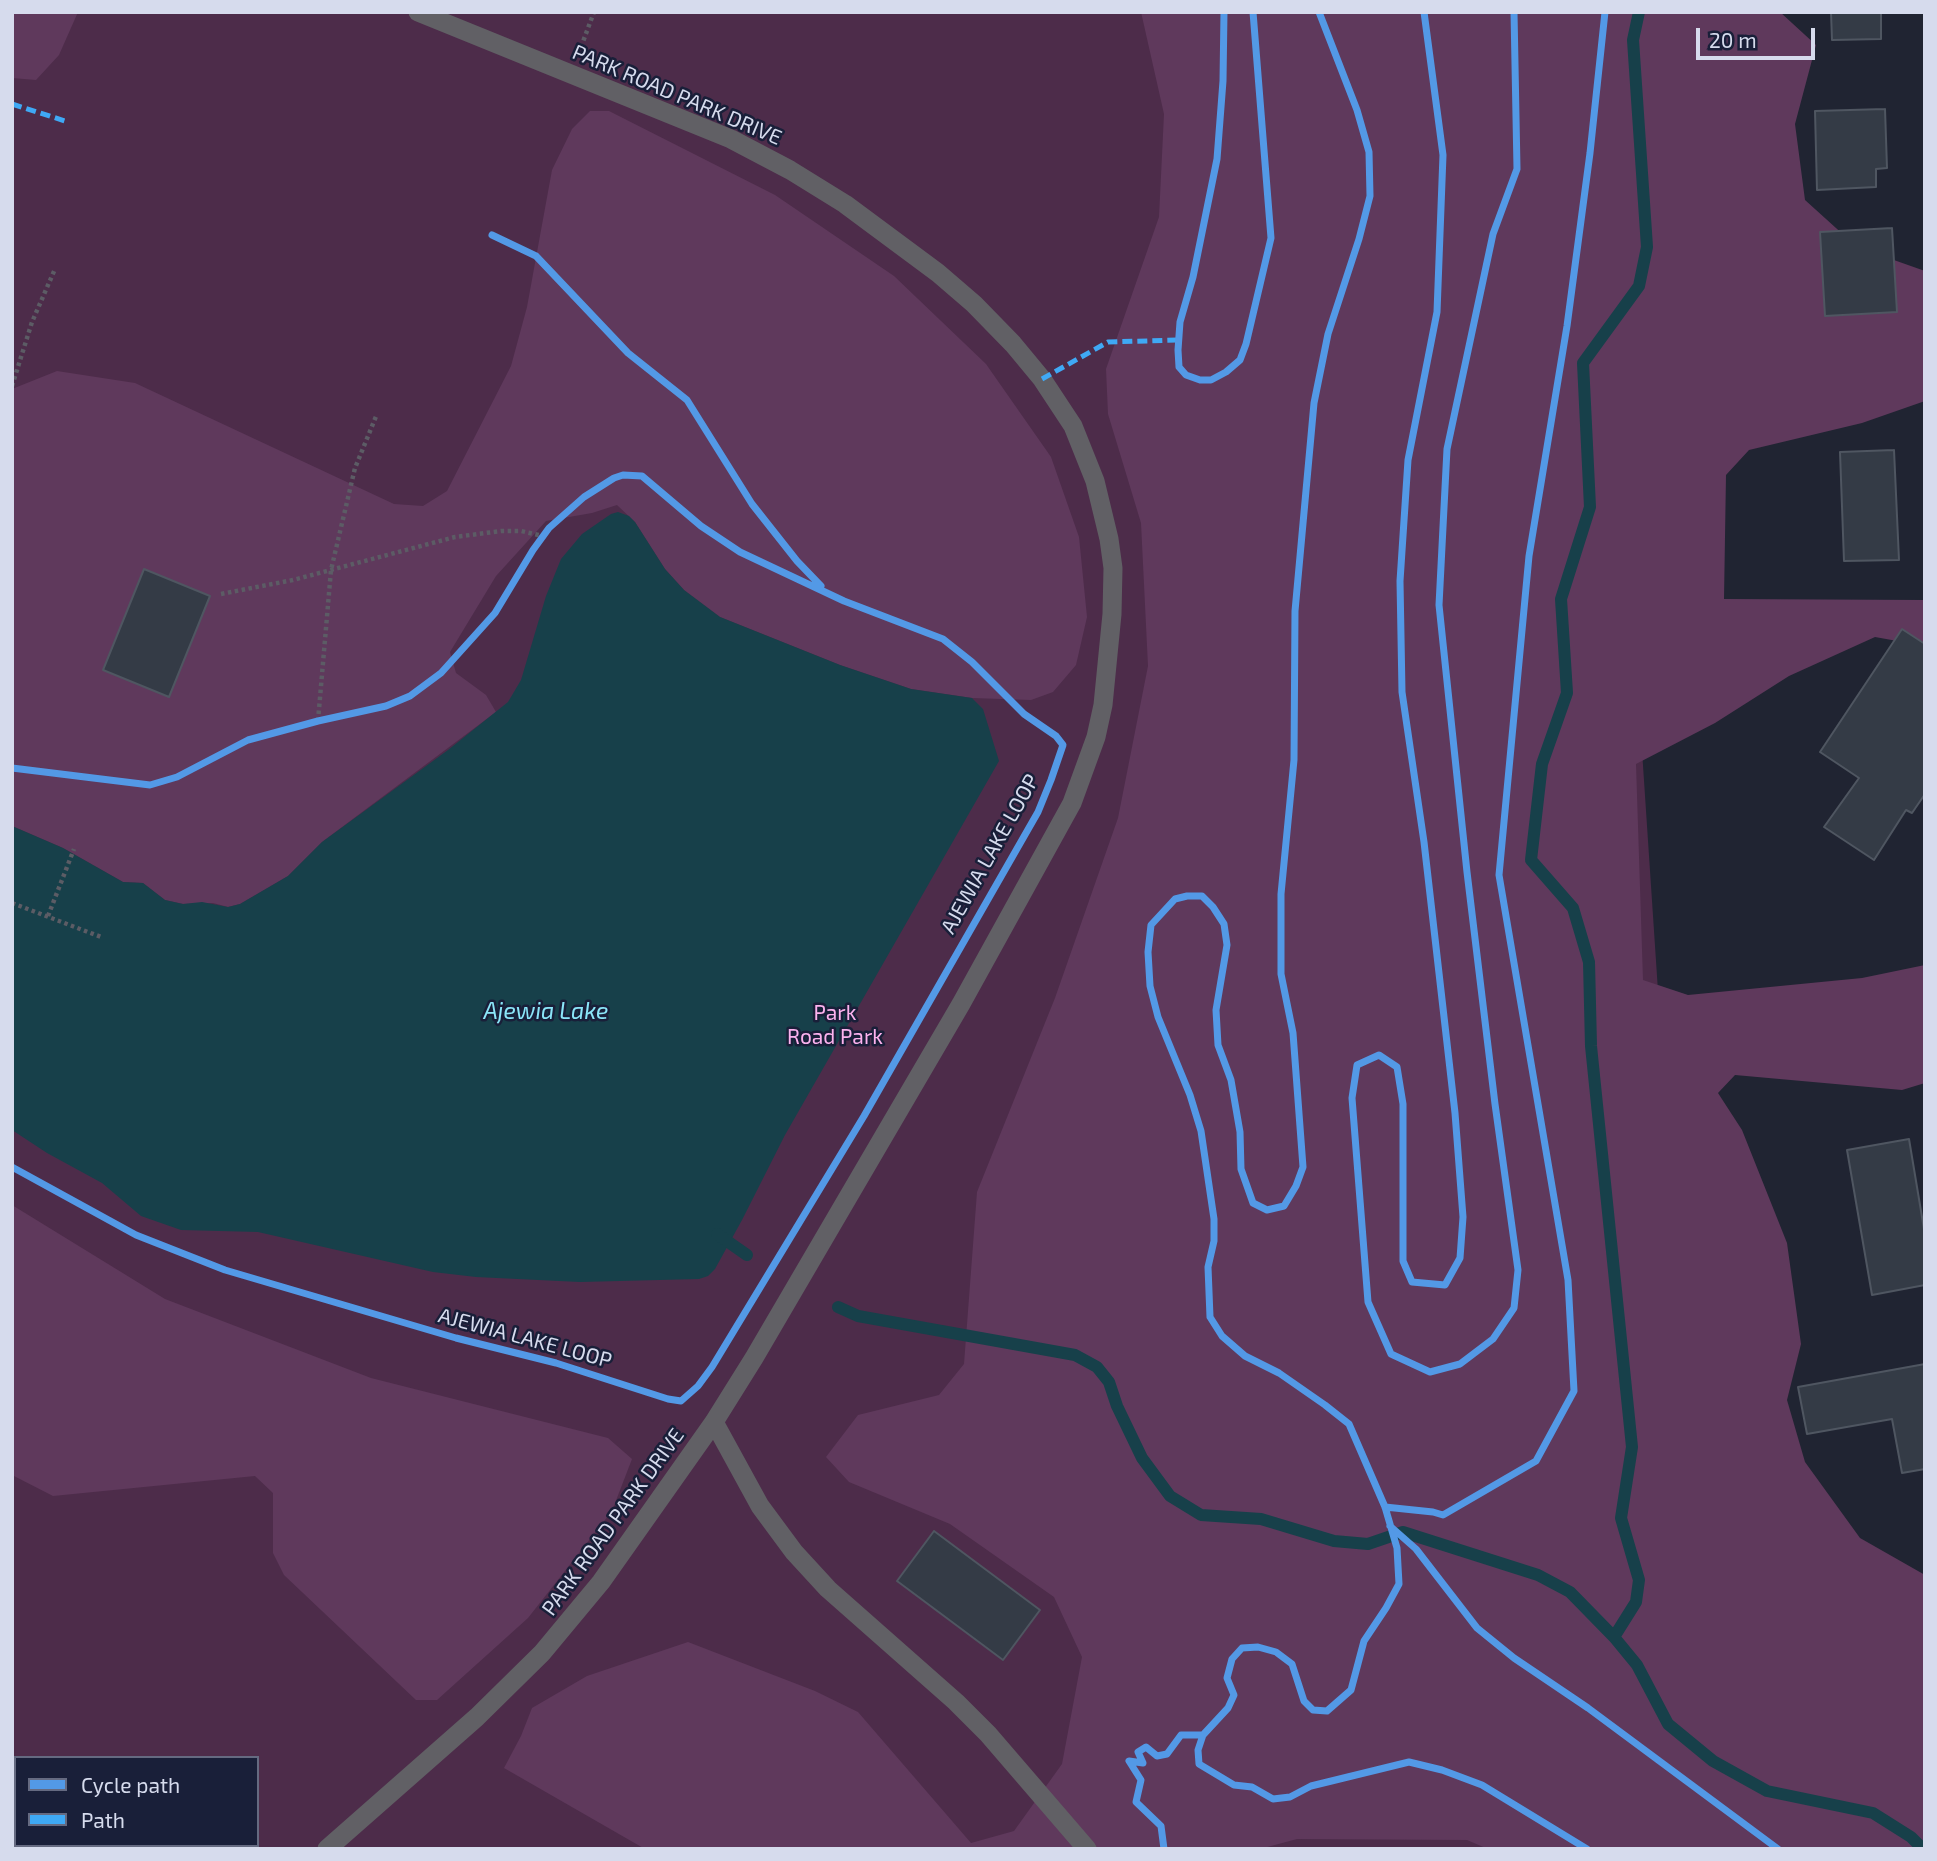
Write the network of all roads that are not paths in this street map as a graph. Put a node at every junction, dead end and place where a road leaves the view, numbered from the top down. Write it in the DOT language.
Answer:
graph roads {
  1 [pos="418,12"];
  2 [pos="714,1422"];
  3 [pos="327,1849"];
  4 [pos="1087,1849"];
  1 -- 2 [label="lane, PARK ROAD PARK DRIVE"];
  2 -- 3 [label="lane, PARK ROAD PARK DRIVE"];
  2 -- 4 [label="lane"];
}
